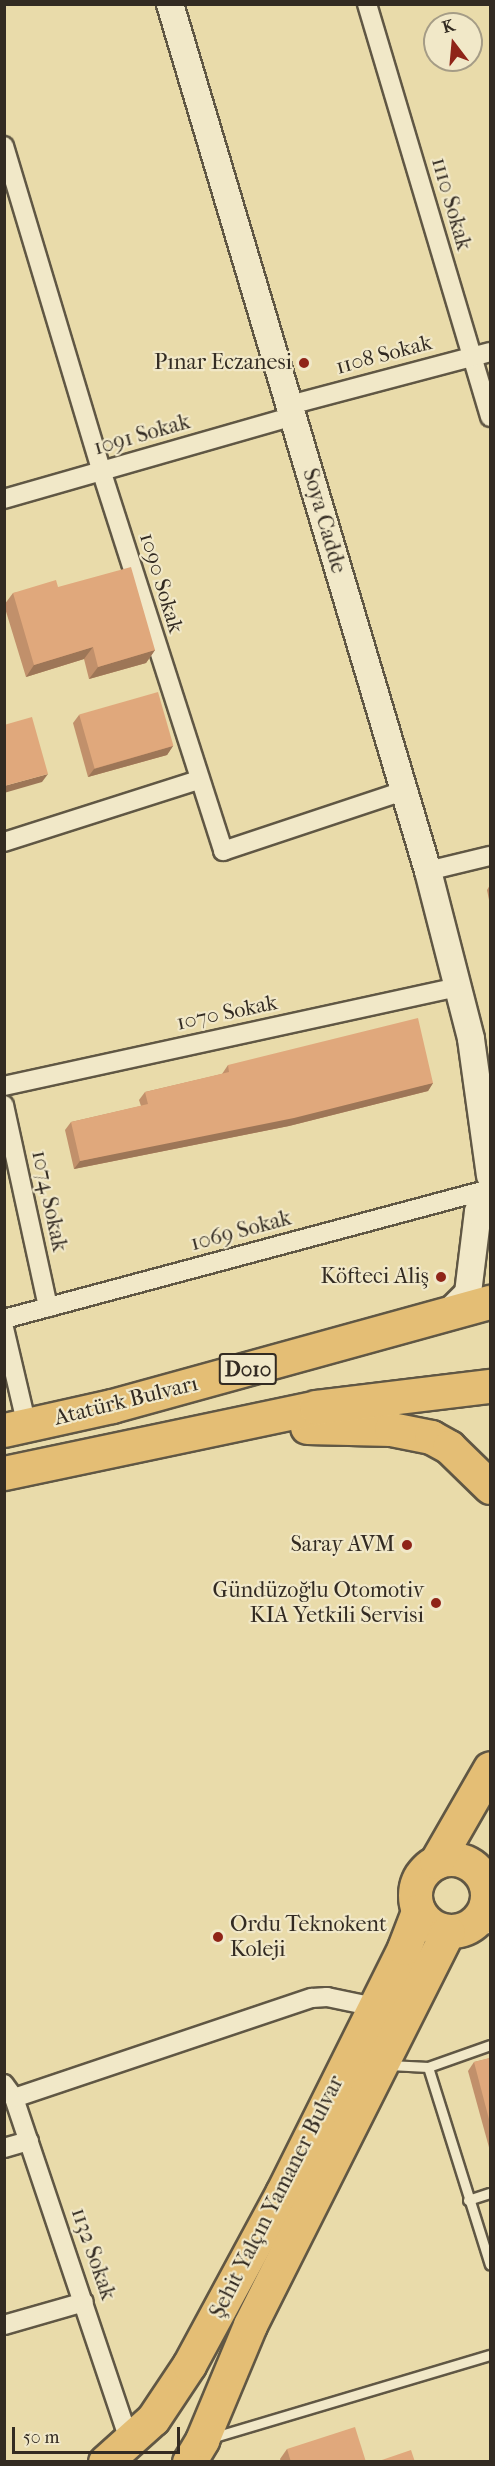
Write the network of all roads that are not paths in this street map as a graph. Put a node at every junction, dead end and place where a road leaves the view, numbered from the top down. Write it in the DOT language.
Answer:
graph roads {
  1 [pos="170,4"];
  2 [pos="367,4"];
  3 [pos="4,146"];
  4 [pos="490,352"];
  5 [pos="470,357"];
  6 [pos="291,411"];
  7 [pos="490,417"];
  8 [pos="102,473"];
  9 [pos="4,500"];
  10 [pos="198,780"];
  11 [pos="403,791"];
  12 [pos="4,842"];
  13 [pos="490,856"];
  14 [pos="428,871"];
  15 [pos="459,987"];
  16 [pos="471,1039"];
  17 [pos="4,1086"];
  18 [pos="490,1089"];
  19 [pos="4,1105"];
  20 [pos="490,1176"];
  21 [pos="490,1190"];
  22 [pos="490,1302"];
  23 [pos="48,1308"];
  24 [pos="445,1316"];
  25 [pos="4,1319"];
  26 [pos="4,1328"];
  27 [pos="490,1386"];
  28 [pos="16,1428"];
  29 [pos="147,1445"];
  30 [pos="4,1473"];
  31 [pos="490,1487"];
  32 [pos="490,1768"];
  33 [pos="436,1862"];
  34 [pos="486,1874"];
  35 [pos="418,1911"];
  36 [pos="466,1930"];
  37 [pos="375,2007"];
  38 [pos="490,2044"];
  39 [pos="384,2065"];
  40 [pos="428,2067"];
  41 [pos="9,2091"];
  42 [pos="28,2141"];
  43 [pos="4,2148"];
  44 [pos="490,2193"];
  45 [pos="468,2200"];
  46 [pos="490,2265"];
  47 [pos="84,2302"];
  48 [pos="4,2325"];
  49 [pos="490,2355"];
  50 [pos="195,2451"];
  51 [pos="117,2452"];
  1 -- 6 [label="main road, Soya Cadde"];
  2 -- 5 [label="street, 1110 Sokak"];
  3 -- 8 [label="street, 1090 Sokak"];
  4 -- 5 [label="street, 1108 Sokak"];
  5 -- 6 [label="street, 1108 Sokak"];
  5 -- 7 [label="street, 1110 Sokak"];
  6 -- 8 [label="street, 1091 Sokak"];
  6 -- 11 [label="main road, Soya Cadde"];
  8 -- 9 [label="street, 1091 Sokak"];
  8 -- 10 [label="street, 1090 Sokak"];
  10 -- 11 [label="street, 1090 Sokak"];
  10 -- 12 [label="street"];
  11 -- 14 [label="main road, Soya Cadde"];
  13 -- 14 [label="street"];
  14 -- 15 [label="main road, Soya Cadde"];
  15 -- 16 [label="main road, Soya Cadde"];
  15 -- 17 [label="street, 1070 Sokak"];
  16 -- 18 [label="main road, Soya Cadde"];
  16 -- 20 [label="main road, Soya Cadde"];
  19 -- 23 [label="street, 1074 Sokak"];
  21 -- 23 [label="street, 1069 Sokak"];
  21 -- 24 [label="main road"];
  22 -- 24 [label="highway, Atatürk Bulvarı / D010"];
  23 -- 25 [label="street, 1069 Sokak"];
  24 -- 28 [label="highway, Atatürk Bulvarı / D010"];
  26 -- 28 [label="street"];
  27 -- 29 [label="highway, Atatürk Bulvarı / D010"];
  29 -- 30 [label="highway, Atatürk Bulvarı / D010"];
  29 -- 31 [label="highway"];
  32 -- 33 [label="highway"];
  33 -- 34 [label="highway"];
  33 -- 35 [label="highway"];
  34 -- 36 [label="highway"];
  35 -- 36 [label="highway"];
  35 -- 37 [label="highway, Şehit Yalçın Yamaner Bulvar"];
  36 -- 39 [label="highway, Şehit Yalçın Yamaner Bulvar"];
  37 -- 41 [label="street"];
  37 -- 51 [label="highway, Şehit Yalçın Yamaner Bulvar"];
  38 -- 40 [label="lane"];
  39 -- 40 [label="lane"];
  39 -- 50 [label="highway, Şehit Yalçın Yamaner Bulvar"];
  40 -- 45 [label="lane"];
  41 -- 42 [label="street, 1132 Sokak"];
  42 -- 43 [label="street"];
  42 -- 47 [label="street, 1132 Sokak"];
  44 -- 45 [label="lane"];
  45 -- 46 [label="lane"];
  47 -- 48 [label="street"];
  47 -- 51 [label="street, 1132 Sokak"];
  49 -- 50 [label="lane"];
}
